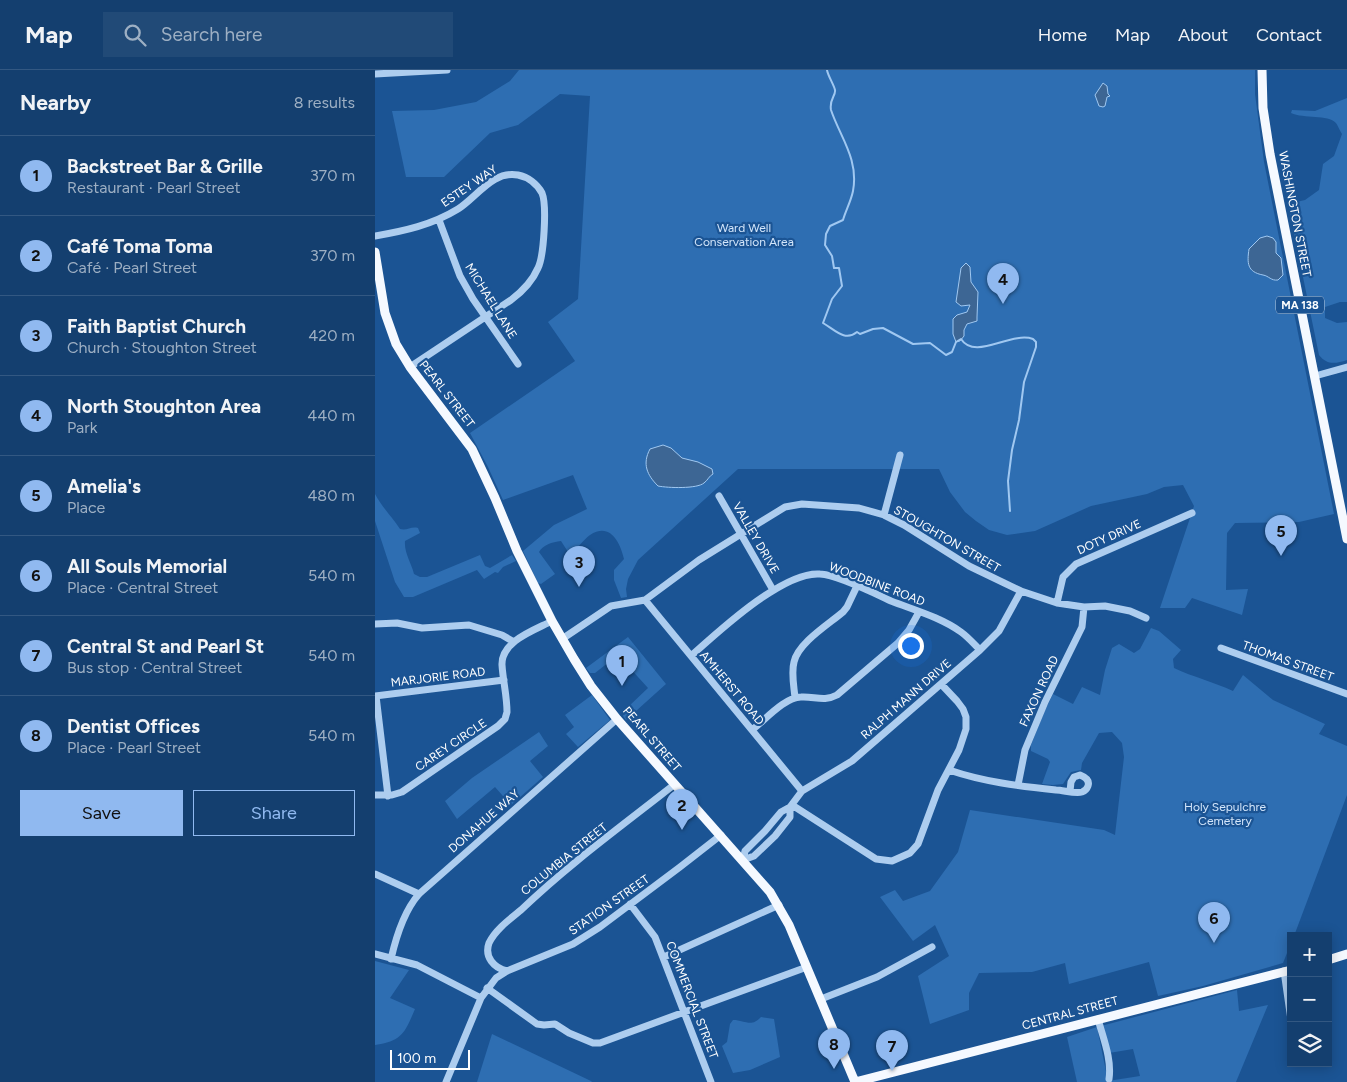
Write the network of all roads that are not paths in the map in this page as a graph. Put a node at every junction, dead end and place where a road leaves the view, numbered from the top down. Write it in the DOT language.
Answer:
graph roads {
  1 [pos="447,70"];
  2 [pos="1262,70"];
  3 [pos="375,74"];
  4 [pos="439,220"];
  5 [pos="375,236"];
  6 [pos="375,252"];
  7 [pos="486,317"];
  8 [pos="518,364"];
  9 [pos="410,367"];
  10 [pos="1347,367"];
  11 [pos="1315,376"];
  12 [pos="900,455"];
  13 [pos="719,496"];
  14 [pos="1192,512"];
  15 [pos="884,515"];
  16 [pos="741,534"];
  17 [pos="1347,539"];
  18 [pos="857,586"];
  19 [pos="773,590"];
  20 [pos="1021,591"];
  21 [pos="645,600"];
  22 [pos="1057,603"];
  23 [pos="1084,607"];
  24 [pos="919,612"];
  25 [pos="1146,618"];
  26 [pos="552,621"];
  27 [pos="376,623"];
  28 [pos="562,638"];
  29 [pos="514,642"];
  30 [pos="1221,648"];
  31 [pos="980,650"];
  32 [pos="691,656"];
  33 [pos="504,680"];
  34 [pos="941,684"];
  35 [pos="1347,694"];
  36 [pos="375,696"];
  37 [pos="795,698"];
  38 [pos="617,719"];
  39 [pos="752,730"];
  40 [pos="949,770"];
  41 [pos="675,784"];
  42 [pos="1018,786"];
  43 [pos="802,790"];
  44 [pos="1070,791"];
  45 [pos="375,795"];
  46 [pos="388,796"];
  47 [pos="791,806"];
  48 [pos="721,835"];
  49 [pos="743,860"];
  50 [pos="375,874"];
  51 [pos="419,894"];
  52 [pos="630,904"];
  53 [pos="779,905"];
  54 [pos="932,947"];
  55 [pos="375,954"];
  56 [pos="1347,954"];
  57 [pos="664,957"];
  58 [pos="391,959"];
  59 [pos="1332,959"];
  60 [pos="493,964"];
  61 [pos="807,967"];
  62 [pos="507,971"];
  63 [pos="1287,971"];
  64 [pos="496,978"];
  65 [pos="487,988"];
  66 [pos="481,998"];
  67 [pos="821,999"];
  68 [pos="684,1012"];
  69 [pos="1098,1018"];
  70 [pos="1109,1079"];
  71 [pos="446,1082"];
  72 [pos="711,1082"];
  73 [pos="855,1082"];
  1 -- 3 [label="street"];
  2 -- 11 [label="main road, WASHINGTON STREET / MA 138"];
  4 -- 5 [label="street, ESTEY WAY"];
  4 -- 7 [label="street, MICHAEL LANE"];
  4 -- 7 [label="street, ESTEY WAY"];
  6 -- 9 [label="main road, PEARL STREET"];
  7 -- 8 [label="street, MICHAEL LANE"];
  7 -- 9 [label="street, ESTEY WAY"];
  9 -- 26 [label="main road, PEARL STREET"];
  10 -- 11 [label="street"];
  11 -- 17 [label="main road, WASHINGTON STREET / MA 138"];
  12 -- 15 [label="street"];
  13 -- 16 [label="street, VALLEY DRIVE"];
  14 -- 22 [label="street, DOTY DRIVE"];
  15 -- 16 [label="street, STOUGHTON STREET"];
  15 -- 20 [label="street, STOUGHTON STREET"];
  16 -- 19 [label="street, VALLEY DRIVE"];
  16 -- 21 [label="street, STOUGHTON STREET"];
  18 -- 19 [label="street, WOODBINE ROAD"];
  18 -- 24 [label="street, WOODBINE ROAD"];
  18 -- 37 [label="street"];
  19 -- 32 [label="street, WOODBINE ROAD"];
  20 -- 22 [label="street, STOUGHTON STREET"];
  20 -- 31 [label="street, RALPH MANN DRIVE"];
  21 -- 28 [label="street, STOUGHTON STREET"];
  21 -- 32 [label="street, AMHERST ROAD"];
  22 -- 23 [label="street, STOUGHTON STREET"];
  23 -- 25 [label="street, STOUGHTON STREET"];
  23 -- 42 [label="street, FAXON ROAD"];
  24 -- 31 [label="street, WOODBINE ROAD"];
  24 -- 37 [label="street"];
  26 -- 28 [label="main road, PEARL STREET"];
  26 -- 29 [label="street"];
  27 -- 29 [label="street"];
  28 -- 38 [label="main road, PEARL STREET"];
  29 -- 33 [label="street, CAREY CIRCLE"];
  30 -- 35 [label="street, THOMAS STREET"];
  31 -- 34 [label="street, RALPH MANN DRIVE"];
  32 -- 39 [label="street, AMHERST ROAD"];
  33 -- 36 [label="street, MARJORIE ROAD"];
  33 -- 46 [label="street, CAREY CIRCLE"];
  34 -- 40 [label="street"];
  34 -- 43 [label="street, RALPH MANN DRIVE"];
  36 -- 46 [label="street"];
  37 -- 39 [label="street"];
  38 -- 41 [label="main road, PEARL STREET"];
  38 -- 51 [label="street, DONAHUE WAY"];
  39 -- 43 [label="street, AMHERST ROAD"];
  40 -- 42 [label="street"];
  40 -- 47 [label="street"];
  41 -- 48 [label="main road, PEARL STREET"];
  41 -- 60 [label="street, COLUMBIA STREET"];
  42 -- 44 [label="street"];
  43 -- 47 [label="street, RALPH MANN DRIVE"];
  45 -- 46 [label="street, CAREY CIRCLE"];
  47 -- 49 [label="street, RALPH MANN DRIVE"];
  48 -- 49 [label="main road, PEARL STREET"];
  48 -- 52 [label="street, STATION STREET"];
  49 -- 53 [label="main road, PEARL STREET"];
  50 -- 51 [label="street"];
  51 -- 58 [label="street, DONAHUE WAY"];
  52 -- 57 [label="street, COMMERCIAL STREET"];
  52 -- 62 [label="street, STATION STREET"];
  53 -- 57 [label="street"];
  53 -- 61 [label="main road, PEARL STREET"];
  54 -- 67 [label="street"];
  55 -- 58 [label="street"];
  56 -- 59 [label="main road"];
  57 -- 68 [label="street, COMMERCIAL STREET"];
  58 -- 66 [label="street"];
  60 -- 62 [label="street"];
  60 -- 64 [label="street, COLUMBIA STREET"];
  61 -- 67 [label="main road, PEARL STREET"];
  61 -- 68 [label="street"];
  62 -- 64 [label="street, STATION STREET"];
  63 -- 69 [label="main road, CENTRAL STREET"];
  64 -- 65 [label="street, STATION STREET"];
  65 -- 66 [label="street, STATION STREET"];
  65 -- 68 [label="street"];
  66 -- 71 [label="street, STATION STREET"];
  67 -- 73 [label="main road, PEARL STREET"];
  68 -- 72 [label="street, COMMERCIAL STREET"];
  69 -- 70 [label="street"];
  69 -- 73 [label="main road, CENTRAL STREET"];
}
